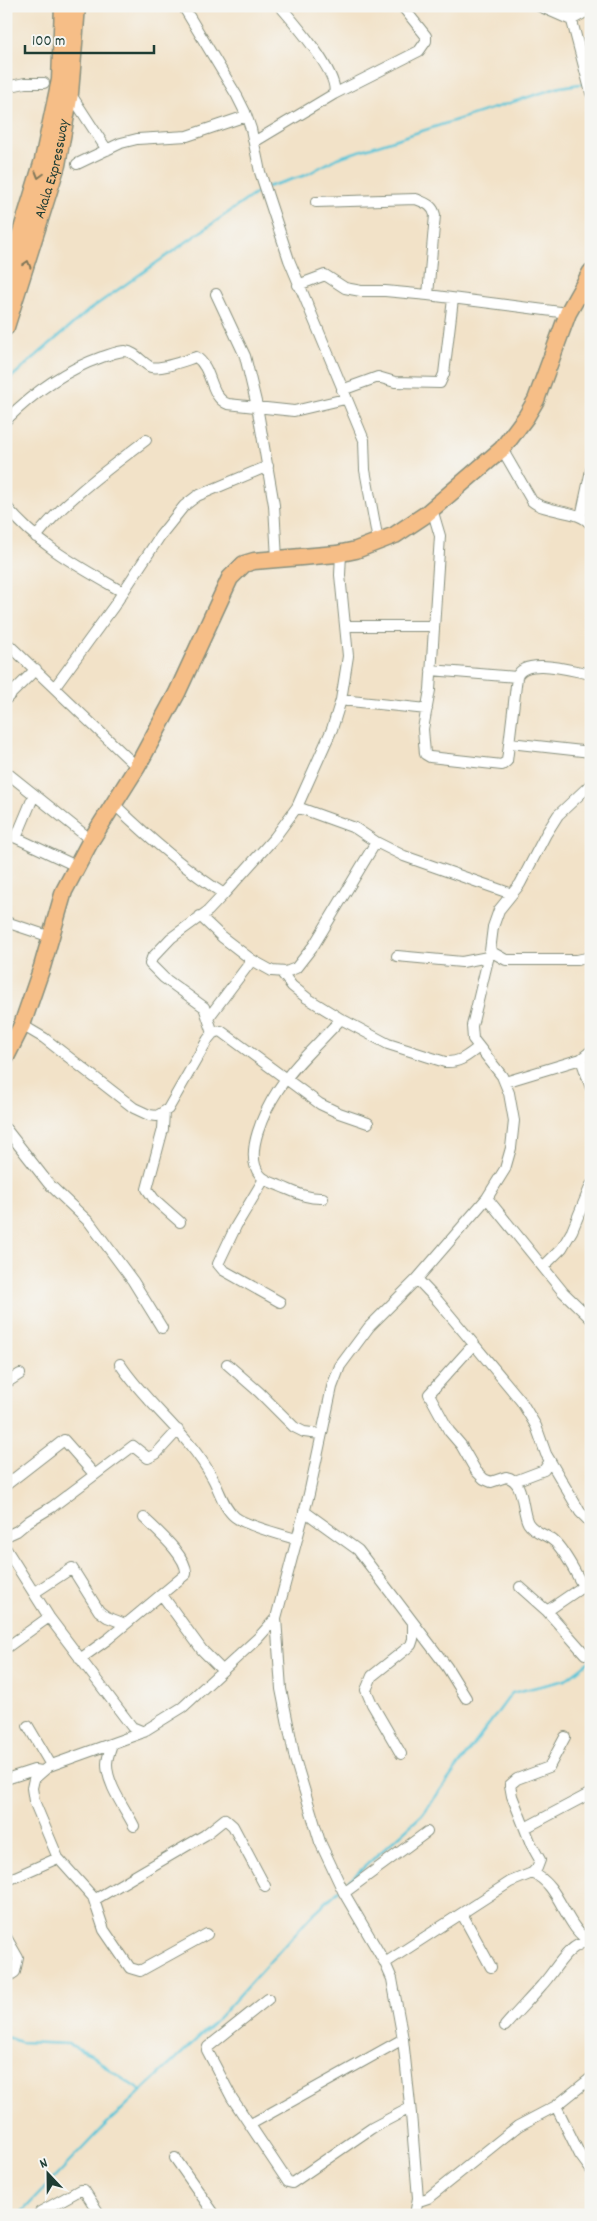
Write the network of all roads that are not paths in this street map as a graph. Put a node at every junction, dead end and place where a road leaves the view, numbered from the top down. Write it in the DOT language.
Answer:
graph roads {
  1 [pos="63,6"];
  2 [pos="77,6"];
  3 [pos="183,6"];
  4 [pos="280,6"];
  5 [pos="402,6"];
  6 [pos="539,6"];
  7 [pos="568,6"];
  8 [pos="591,9"];
  9 [pos="571,20"];
  10 [pos="44,82"];
  11 [pos="6,87"];
  12 [pos="70,93"];
  13 [pos="591,93"];
  14 [pos="334,94"];
  15 [pos="246,116"];
  16 [pos="254,142"];
  17 [pos="107,150"];
  18 [pos="77,164"];
  19 [pos="316,202"];
  20 [pos="591,272"];
  21 [pos="6,282"];
  22 [pos="298,285"];
  23 [pos="216,294"];
  24 [pos="428,295"];
  25 [pos="453,299"];
  26 [pos="568,313"];
  27 [pos="6,327"];
  28 [pos="344,394"];
  29 [pos="256,406"];
  30 [pos="6,420"];
  31 [pos="146,440"];
  32 [pos="502,448"];
  33 [pos="268,466"];
  34 [pos="591,470"];
  35 [pos="6,506"];
  36 [pos="432,509"];
  37 [pos="581,517"];
  38 [pos="591,525"];
  39 [pos="36,537"];
  40 [pos="378,541"];
  41 [pos="341,553"];
  42 [pos="277,559"];
  43 [pos="123,592"];
  44 [pos="345,626"];
  45 [pos="434,626"];
  46 [pos="6,642"];
  47 [pos="36,669"];
  48 [pos="431,670"];
  49 [pos="591,674"];
  50 [pos="517,677"];
  51 [pos="55,687"];
  52 [pos="6,699"];
  53 [pos="341,700"];
  54 [pos="426,709"];
  55 [pos="510,743"];
  56 [pos="591,752"];
  57 [pos="137,767"];
  58 [pos="6,772"];
  59 [pos="591,784"];
  60 [pos="34,795"];
  61 [pos="114,804"];
  62 [pos="297,807"];
  63 [pos="11,836"];
  64 [pos="91,840"];
  65 [pos="376,842"];
  66 [pos="76,866"];
  67 [pos="224,894"];
  68 [pos="512,894"];
  69 [pos="200,916"];
  70 [pos="6,922"];
  71 [pos="51,937"];
  72 [pos="489,954"];
  73 [pos="397,956"];
  74 [pos="591,957"];
  75 [pos="252,960"];
  76 [pos="282,974"];
  77 [pos="209,1018"];
  78 [pos="341,1019"];
  79 [pos="22,1026"];
  80 [pos="213,1033"];
  81 [pos="479,1047"];
  82 [pos="591,1052"];
  83 [pos="6,1057"];
  84 [pos="581,1059"];
  85 [pos="286,1079"];
  86 [pos="506,1082"];
  87 [pos="591,1088"];
  88 [pos="164,1112"];
  89 [pos="368,1123"];
  90 [pos="6,1129"];
  91 [pos="264,1179"];
  92 [pos="591,1185"];
  93 [pos="324,1198"];
  94 [pos="487,1198"];
  95 [pos="180,1222"];
  96 [pos="543,1267"];
  97 [pos="417,1279"];
  98 [pos="280,1302"];
  99 [pos="591,1318"];
  100 [pos="162,1328"];
  101 [pos="474,1344"];
  102 [pos="120,1364"];
  103 [pos="226,1364"];
  104 [pos="20,1374"];
  105 [pos="6,1383"];
  106 [pos="178,1430"];
  107 [pos="320,1434"];
  108 [pos="550,1461"];
  109 [pos="94,1474"];
  110 [pos="515,1482"];
  111 [pos="6,1485"];
  112 [pos="304,1511"];
  113 [pos="144,1518"];
  114 [pos="591,1523"];
  115 [pos="6,1536"];
  116 [pos="296,1539"];
  117 [pos="6,1550"];
  118 [pos="587,1583"];
  119 [pos="520,1587"];
  120 [pos="34,1593"];
  121 [pos="162,1595"];
  122 [pos="547,1611"];
  123 [pos="49,1617"];
  124 [pos="276,1618"];
  125 [pos="125,1624"];
  126 [pos="413,1624"];
  127 [pos="6,1648"];
  128 [pos="585,1654"];
  129 [pos="80,1658"];
  130 [pos="222,1670"];
  131 [pos="466,1698"];
  132 [pos="28,1726"];
  133 [pos="133,1732"];
  134 [pos="565,1737"];
  135 [pos="112,1744"];
  136 [pos="401,1754"];
  137 [pos="51,1765"];
  138 [pos="42,1771"];
  139 [pos="24,1774"];
  140 [pos="6,1779"];
  141 [pos="32,1786"];
  142 [pos="591,1793"];
  143 [pos="134,1826"];
  144 [pos="525,1828"];
  145 [pos="427,1832"];
  146 [pos="58,1858"];
  147 [pos="536,1872"];
  148 [pos="6,1881"];
  149 [pos="265,1886"];
  150 [pos="344,1893"];
  151 [pos="94,1900"];
  152 [pos="462,1914"];
  153 [pos="207,1934"];
  154 [pos="6,1937"];
  155 [pos="585,1939"];
  156 [pos="386,1963"];
  157 [pos="491,1967"];
  158 [pos="6,1978"];
  159 [pos="268,1999"];
  160 [pos="505,2026"];
  161 [pos="403,2039"];
  162 [pos="591,2078"];
  163 [pos="556,2106"];
  164 [pos="410,2108"];
  165 [pos="251,2124"];
  166 [pos="175,2158"];
  167 [pos="591,2170"];
  168 [pos="418,2198"];
  169 [pos="40,2212"];
  170 [pos="100,2215"];
  171 [pos="214,2215"];
  172 [pos="415,2215"];
  1 -- 21 [label="main road, Akala Expressway, one-way"];
  2 -- 12 [label="main road, Akala Expressway"];
  3 -- 15 [label="street"];
  4 -- 14 [label="street"];
  5 -- 14 [label="street"];
  6 -- 9 [label="street"];
  7 -- 9 [label="street"];
  8 -- 9 [label="street"];
  9 -- 13 [label="street"];
  10 -- 11 [label="street"];
  12 -- 17 [label="street"];
  27 -- 12 [label="main road, Akala Expressway, one-way"];
  14 -- 16 [label="street"];
  15 -- 16 [label="street"];
  15 -- 17 [label="street"];
  16 -- 22 [label="street"];
  17 -- 18 [label="street"];
  19 -- 24 [label="street"];
  20 -- 26 [label="main road"];
  22 -- 24 [label="street"];
  22 -- 28 [label="street"];
  23 -- 29 [label="street"];
  24 -- 25 [label="street"];
  25 -- 26 [label="street"];
  25 -- 28 [label="street"];
  26 -- 32 [label="main road"];
  28 -- 29 [label="street"];
  28 -- 40 [label="street"];
  29 -- 30 [label="street"];
  29 -- 33 [label="street"];
  31 -- 39 [label="street"];
  32 -- 36 [label="main road"];
  32 -- 37 [label="street"];
  33 -- 42 [label="street"];
  33 -- 43 [label="street"];
  34 -- 37 [label="street"];
  35 -- 39 [label="street"];
  36 -- 40 [label="main road"];
  36 -- 45 [label="street"];
  37 -- 38 [label="street"];
  39 -- 43 [label="street"];
  40 -- 41 [label="main road"];
  41 -- 42 [label="main road"];
  41 -- 44 [label="street"];
  42 -- 57 [label="main road"];
  43 -- 51 [label="street"];
  44 -- 45 [label="street"];
  44 -- 53 [label="street"];
  45 -- 48 [label="street"];
  46 -- 47 [label="street"];
  47 -- 51 [label="street"];
  47 -- 52 [label="street"];
  48 -- 50 [label="street"];
  48 -- 54 [label="street"];
  49 -- 50 [label="street"];
  50 -- 55 [label="street"];
  51 -- 57 [label="street"];
  53 -- 54 [label="street"];
  53 -- 62 [label="street"];
  54 -- 55 [label="street"];
  55 -- 56 [label="street"];
  57 -- 61 [label="main road"];
  58 -- 60 [label="street"];
  59 -- 68 [label="street"];
  60 -- 63 [label="street"];
  60 -- 64 [label="street"];
  61 -- 64 [label="main road"];
  61 -- 67 [label="street"];
  62 -- 65 [label="street"];
  62 -- 67 [label="street"];
  63 -- 66 [label="street"];
  64 -- 66 [label="main road"];
  65 -- 68 [label="street"];
  65 -- 76 [label="street"];
  66 -- 71 [label="main road"];
  67 -- 69 [label="street"];
  68 -- 72 [label="street"];
  69 -- 75 [label="street"];
  69 -- 77 [label="street"];
  70 -- 71 [label="street"];
  71 -- 79 [label="main road"];
  72 -- 73 [label="street"];
  72 -- 74 [label="street"];
  72 -- 81 [label="street"];
  75 -- 76 [label="street"];
  75 -- 77 [label="street"];
  76 -- 78 [label="street"];
  77 -- 80 [label="street"];
  78 -- 81 [label="street"];
  78 -- 85 [label="street"];
  79 -- 83 [label="main road"];
  79 -- 88 [label="street"];
  80 -- 85 [label="street"];
  80 -- 88 [label="street"];
  81 -- 86 [label="street"];
  82 -- 84 [label="street"];
  84 -- 86 [label="street"];
  84 -- 87 [label="street"];
  85 -- 89 [label="street"];
  85 -- 91 [label="street"];
  86 -- 94 [label="street"];
  88 -- 95 [label="street"];
  90 -- 100 [label="street"];
  91 -- 93 [label="street"];
  91 -- 98 [label="street"];
  92 -- 96 [label="street"];
  94 -- 96 [label="street"];
  94 -- 97 [label="street"];
  96 -- 99 [label="street"];
  97 -- 101 [label="street"];
  97 -- 107 [label="street"];
  101 -- 108 [label="street"];
  101 -- 110 [label="street"];
  102 -- 106 [label="street"];
  103 -- 107 [label="street"];
  104 -- 105 [label="street"];
  106 -- 109 [label="street"];
  106 -- 116 [label="street"];
  107 -- 112 [label="street"];
  108 -- 110 [label="street"];
  108 -- 114 [label="street"];
  109 -- 111 [label="street"];
  109 -- 115 [label="street"];
  110 -- 118 [label="street"];
  112 -- 116 [label="street"];
  112 -- 126 [label="street"];
  113 -- 121 [label="street"];
  116 -- 124 [label="street"];
  117 -- 120 [label="street"];
  118 -- 122 [label="street"];
  119 -- 122 [label="street"];
  120 -- 123 [label="street"];
  120 -- 125 [label="street"];
  121 -- 125 [label="street"];
  121 -- 130 [label="street"];
  122 -- 128 [label="street"];
  123 -- 127 [label="street"];
  123 -- 129 [label="street"];
  124 -- 130 [label="street"];
  124 -- 150 [label="street"];
  125 -- 129 [label="street"];
  126 -- 131 [label="street"];
  126 -- 136 [label="street"];
  129 -- 133 [label="street"];
  130 -- 133 [label="street"];
  132 -- 137 [label="street"];
  133 -- 135 [label="street"];
  134 -- 144 [label="street"];
  135 -- 137 [label="street"];
  135 -- 143 [label="street"];
  137 -- 138 [label="street"];
  138 -- 139 [label="street"];
  138 -- 141 [label="street"];
  139 -- 140 [label="street"];
  139 -- 141 [label="street"];
  141 -- 146 [label="street"];
  142 -- 144 [label="street"];
  144 -- 147 [label="street"];
  145 -- 150 [label="street"];
  146 -- 148 [label="street"];
  146 -- 151 [label="street"];
  147 -- 152 [label="street"];
  147 -- 155 [label="street"];
  149 -- 151 [label="street"];
  150 -- 156 [label="street"];
  151 -- 153 [label="street"];
  152 -- 156 [label="street"];
  152 -- 157 [label="street"];
  154 -- 158 [label="street"];
  155 -- 160 [label="street"];
  156 -- 161 [label="street"];
  159 -- 165 [label="street"];
  161 -- 164 [label="street"];
  161 -- 165 [label="street"];
  162 -- 163 [label="street"];
  163 -- 167 [label="street"];
  163 -- 168 [label="street"];
  164 -- 165 [label="street"];
  164 -- 168 [label="street"];
  166 -- 171 [label="street"];
  168 -- 172 [label="street"];
  169 -- 170 [label="street"];
}
